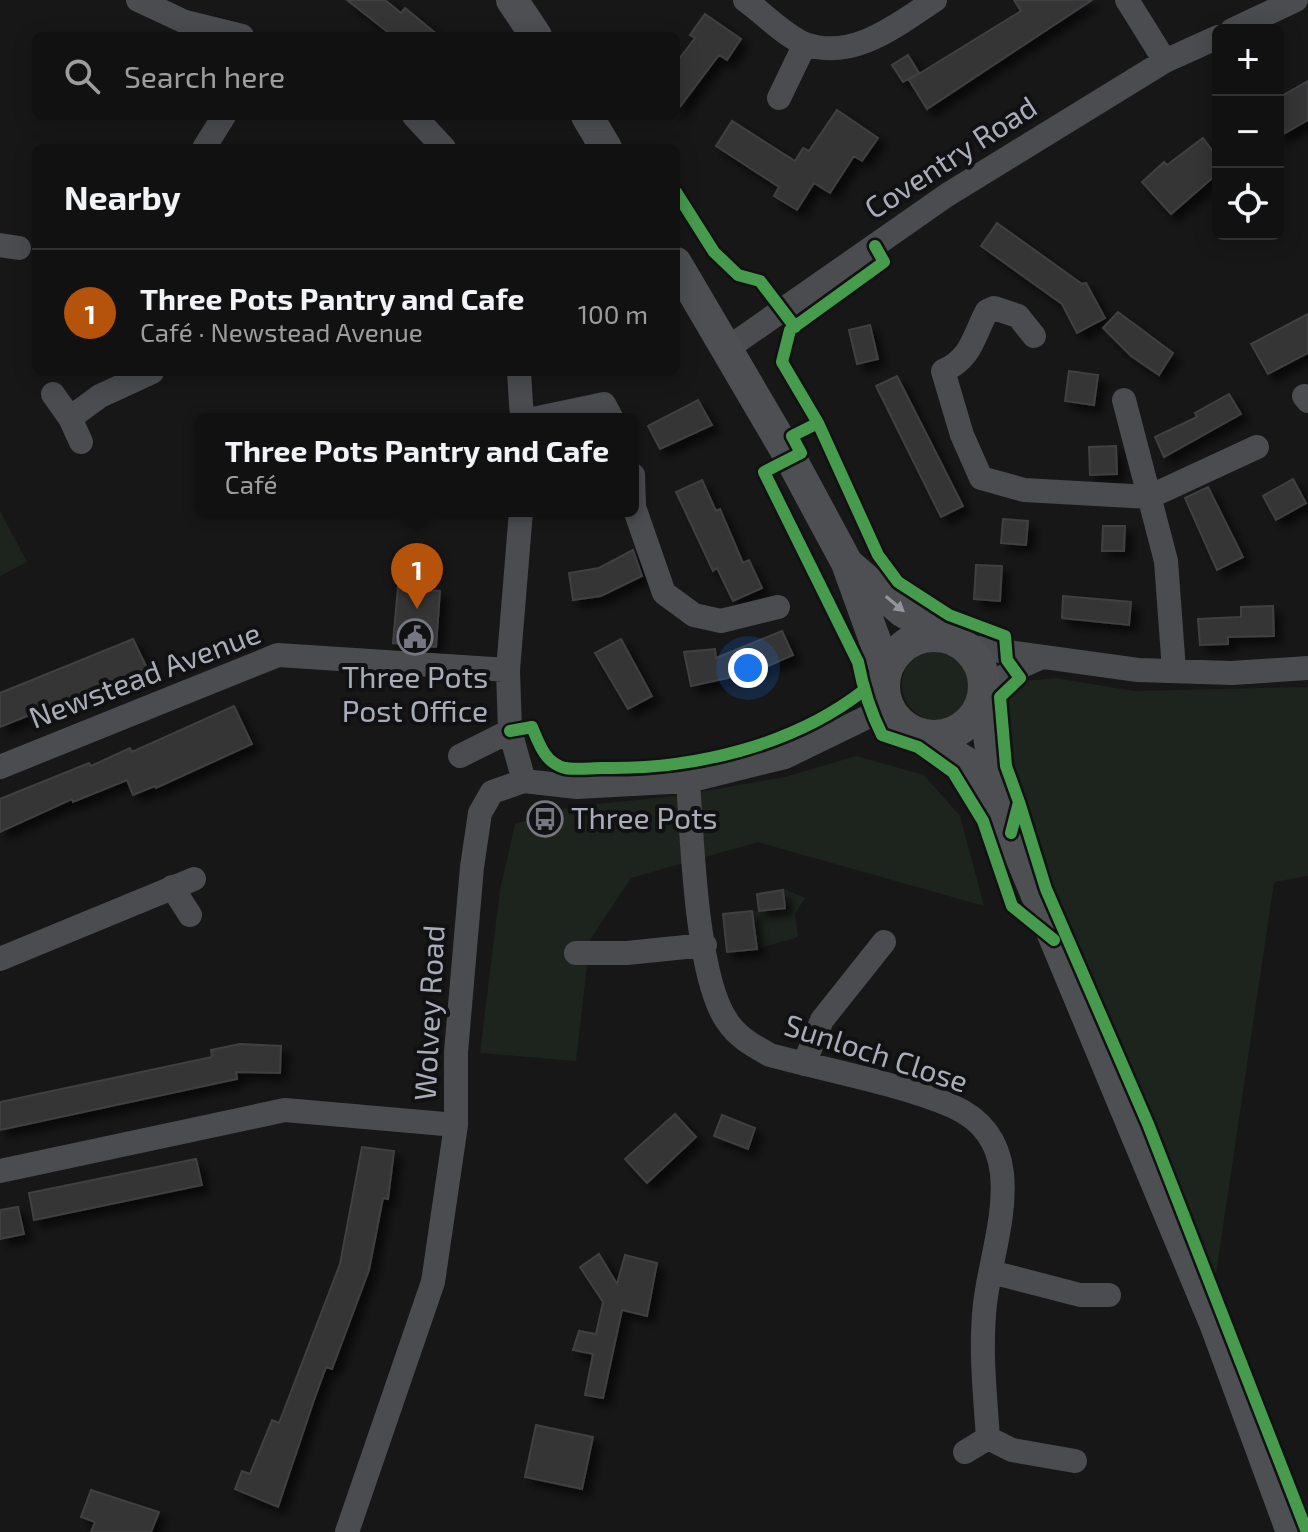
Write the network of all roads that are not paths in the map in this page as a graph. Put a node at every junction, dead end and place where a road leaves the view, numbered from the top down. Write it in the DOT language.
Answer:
graph roads {
  1 [pos="138,0"];
  2 [pos="512,0"];
  3 [pos="745,0"];
  4 [pos="935,0"];
  5 [pos="1127,0"];
  6 [pos="1296,0"];
  7 [pos="1245,24"];
  8 [pos="226,32"];
  9 [pos="533,32"];
  10 [pos="1212,40"];
  11 [pos="805,44"];
  12 [pos="1165,61"];
  13 [pos="779,98"];
  14 [pos="222,120"];
  15 [pos="418,120"];
  16 [pos="589,120"];
  17 [pos="206,144"];
  18 [pos="440,144"];
  19 [pos="604,144"];
  20 [pos="680,270"];
  21 [pos="1034,336"];
  22 [pos="728,348"];
  23 [pos="143,376"];
  24 [pos="519,376"];
  25 [pos="53,394"];
  26 [pos="1124,400"];
  27 [pos="522,413"];
  28 [pos="561,413"];
  29 [pos="609,413"];
  30 [pos="70,418"];
  31 [pos="81,442"];
  32 [pos="1257,447"];
  33 [pos="1149,497"];
  34 [pos="521,517"];
  35 [pos="637,517"];
  36 [pos="847,563"];
  37 [pos="778,607"];
  38 [pos="956,642"];
  39 [pos="1042,657"];
  40 [pos="1308,668"];
  41 [pos="508,670"];
  42 [pos="1174,670"];
  43 [pos="886,671"];
  44 [pos="984,694"];
  45 [pos="888,707"];
  46 [pos="510,731"];
  47 [pos="919,734"];
  48 [pos="460,756"];
  49 [pos="0,767"];
  50 [pos="524,781"];
  51 [pos="688,781"];
  52 [pos="999,801"];
  53 [pos="190,915"];
  54 [pos="884,942"];
  55 [pos="705,945"];
  56 [pos="576,953"];
  57 [pos="0,959"];
  58 [pos="804,1064"];
  59 [pos="456,1125"];
  60 [pos="0,1171"];
  61 [pos="991,1272"];
  62 [pos="1109,1295"];
  63 [pos="988,1438"];
  64 [pos="965,1452"];
  65 [pos="1075,1461"];
  66 [pos="347,1532"];
  67 [pos="1292,1532"];
  1 -- 8 [label="street"];
  2 -- 9 [label="main road"];
  3 -- 11 [label="street"];
  4 -- 11 [label="street"];
  5 -- 12 [label="street"];
  6 -- 7 [label="street"];
  10 -- 12 [label="street, Coventry Road"];
  11 -- 13 [label="street"];
  12 -- 22 [label="street, Coventry Road"];
  14 -- 17 [label="street"];
  15 -- 18 [label="street"];
  16 -- 19 [label="main road"];
  20 -- 22 [label="main road"];
  21 -- 33 [label="street"];
  22 -- 36 [label="main road"];
  23 -- 30 [label="street"];
  24 -- 27 [label="street"];
  25 -- 30 [label="street"];
  26 -- 33 [label="street"];
  28 -- 29 [label="street"];
  30 -- 31 [label="street"];
  32 -- 33 [label="street"];
  33 -- 42 [label="street"];
  34 -- 41 [label="street"];
  35 -- 37 [label="street"];
  36 -- 38 [label="main road, one-way"];
  36 -- 43 [label="main road"];
  38 -- 39 [label="street"];
  38 -- 43 [label="main road"];
  38 -- 44 [label="main road"];
  39 -- 42 [label="street"];
  39 -- 44 [label="street"];
  40 -- 42 [label="street"];
  41 -- 46 [label="street"];
  41 -- 49 [label="street, Newstead Avenue"];
  43 -- 45 [label="main road"];
  44 -- 47 [label="main road"];
  44 -- 52 [label="main road"];
  45 -- 47 [label="main road"];
  45 -- 51 [label="street"];
  46 -- 48 [label="street"];
  46 -- 50 [label="street"];
  47 -- 52 [label="main road"];
  50 -- 51 [label="street"];
  50 -- 59 [label="street, Wolvey Road"];
  51 -- 55 [label="street, Sunloch Close"];
  52 -- 67 [label="main road"];
  53 -- 57 [label="street"];
  54 -- 58 [label="street"];
  55 -- 56 [label="street"];
  55 -- 58 [label="street, Sunloch Close"];
  58 -- 61 [label="street, Sunloch Close"];
  59 -- 60 [label="street"];
  59 -- 66 [label="street, Wolvey Road"];
  61 -- 62 [label="street"];
  61 -- 63 [label="street, Sunloch Close"];
  63 -- 64 [label="street"];
  63 -- 65 [label="street"];
}
